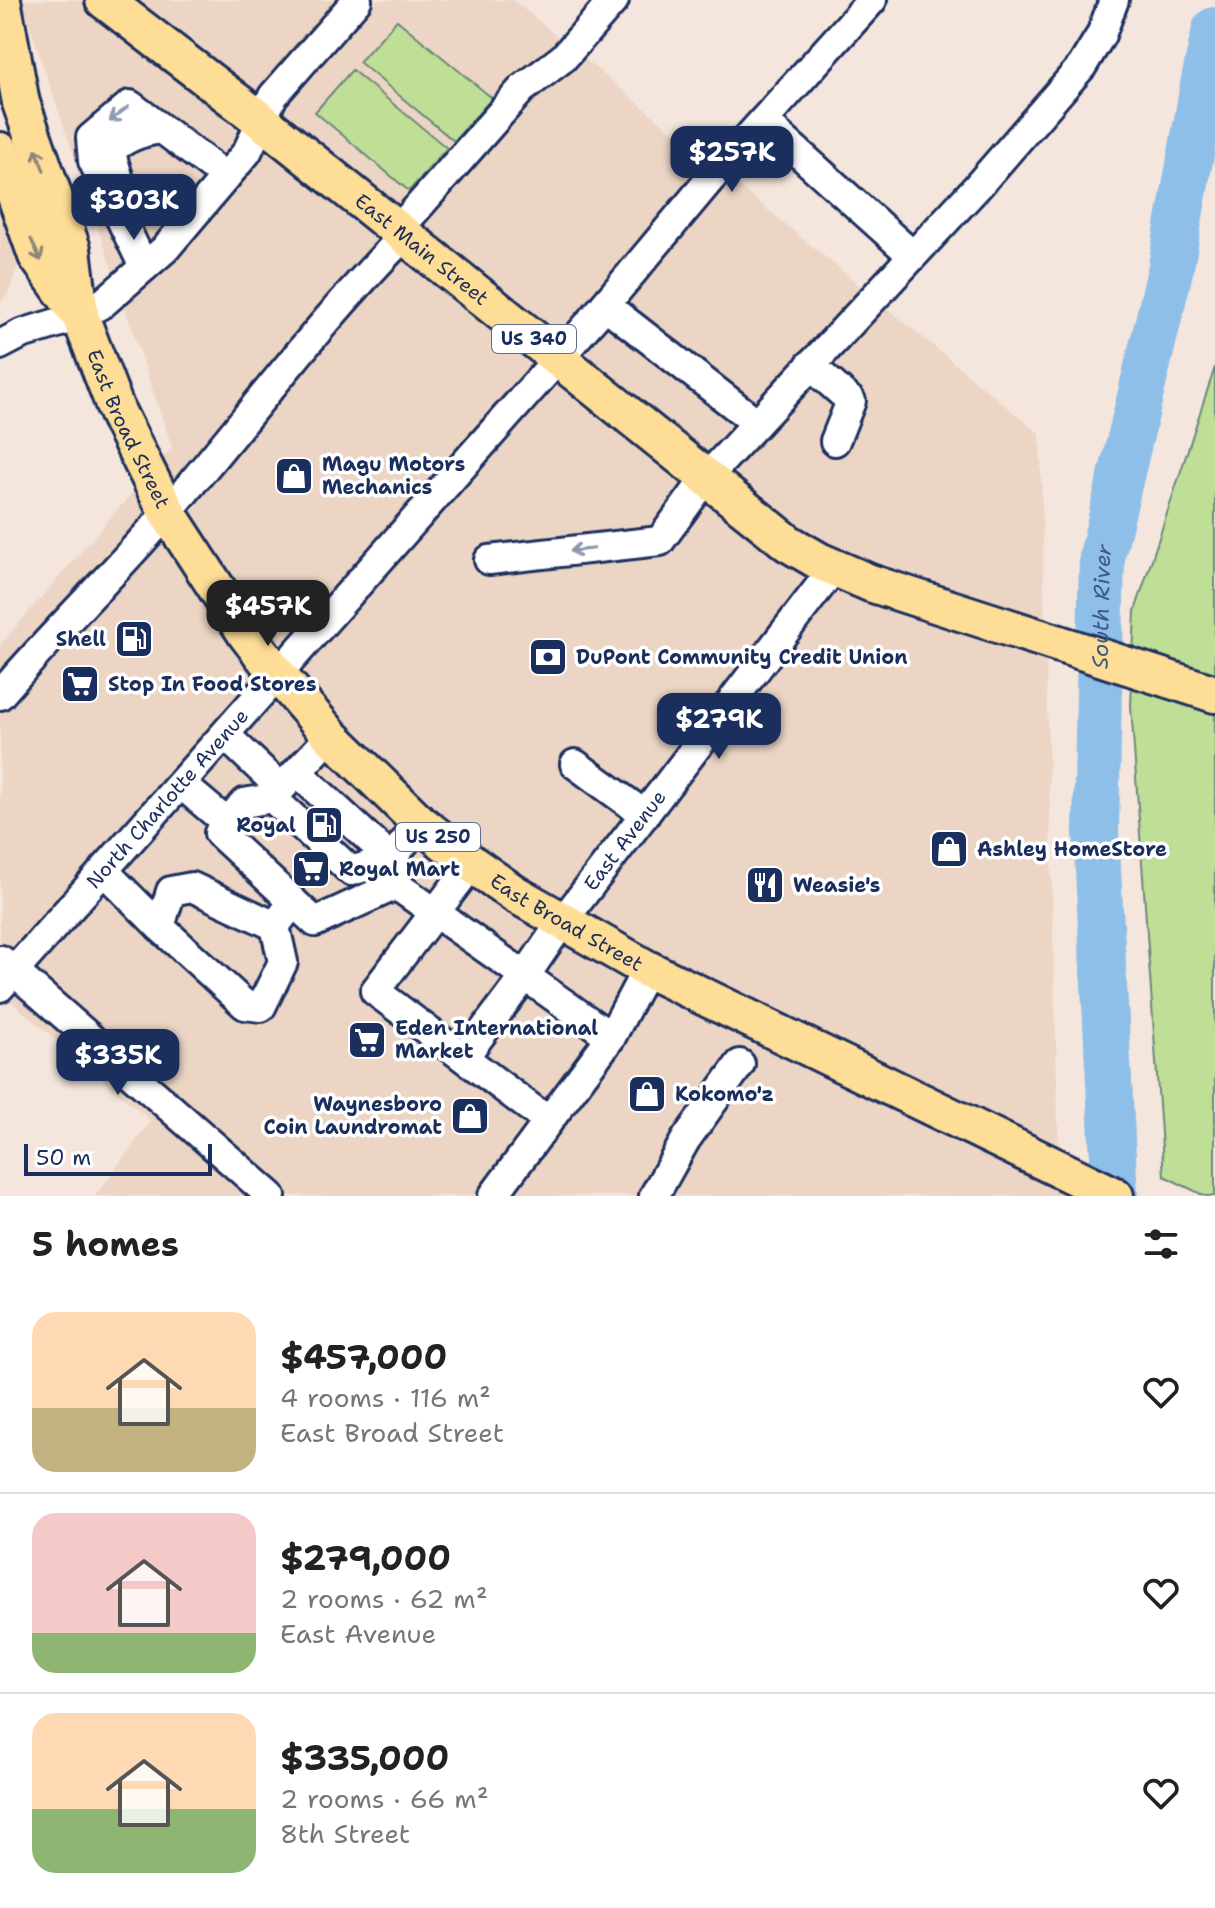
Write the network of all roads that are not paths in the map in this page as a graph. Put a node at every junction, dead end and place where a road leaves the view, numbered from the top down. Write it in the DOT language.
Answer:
graph roads {
  1 [pos="2,0"];
  2 [pos="104,0"];
  3 [pos="357,0"];
  4 [pos="614,0"];
  5 [pos="872,0"];
  6 [pos="1114,0"];
  7 [pos="262,121"];
  8 [pos="763,121"];
  9 [pos="161,129"];
  10 [pos="0,151"];
  11 [pos="226,177"];
  12 [pos="127,233"];
  13 [pos="400,233"];
  14 [pos="912,255"];
  15 [pos="144,267"];
  16 [pos="605,305"];
  17 [pos="80,316"];
  18 [pos="0,345"];
  19 [pos="558,358"];
  20 [pos="810,365"];
  21 [pos="757,423"];
  22 [pos="835,441"];
  23 [pos="706,478"];
  24 [pos="167,512"];
  25 [pos="489,560"];
  26 [pos="834,568"];
  27 [pos="278,675"];
  28 [pos="1215,694"];
  29 [pos="0,695"];
  30 [pos="225,735"];
  31 [pos="331,736"];
  32 [pos="575,764"];
  33 [pos="181,784"];
  34 [pos="283,786"];
  35 [pos="645,815"];
  36 [pos="227,823"];
  37 [pos="420,823"];
  38 [pos="472,864"];
  39 [pos="104,871"];
  40 [pos="394,872"];
  41 [pos="293,902"];
  42 [pos="435,912"];
  43 [pos="562,922"];
  44 [pos="275,926"];
  45 [pos="160,927"];
  46 [pos="647,969"];
  47 [pos="5,972"];
  48 [pos="525,976"];
  49 [pos="611,1037"];
  50 [pos="464,1057"];
  51 [pos="740,1064"];
  52 [pos="548,1121"];
  53 [pos="1110,1194"];
  54 [pos="271,1196"];
  55 [pos="493,1196"];
  56 [pos="654,1196"];
  17 -- 1 [label="main road, East Broad Street / US 250, one-way"];
  2 -- 7 [label="main road, East Main Street / US 340"];
  3 -- 7 [label="street"];
  4 -- 13 [label="street"];
  5 -- 8 [label="street, North Charlotte Avenue"];
  6 -- 14 [label="street"];
  7 -- 11 [label="street"];
  7 -- 13 [label="main road, East Main Street / US 340"];
  8 -- 14 [label="street"];
  8 -- 16 [label="street, North Charlotte Avenue"];
  9 -- 11 [label="street"];
  9 -- 12 [label="street"];
  9 -- 12 [label="street, one-way"];
  10 -- 17 [label="main road, East Broad Street / US 250, one-way"];
  11 -- 15 [label="street"];
  12 -- 15 [label="street"];
  13 -- 19 [label="main road, East Main Street / US 340"];
  13 -- 24 [label="street"];
  14 -- 20 [label="street"];
  15 -- 17 [label="street"];
  16 -- 19 [label="street, North Charlotte Avenue"];
  16 -- 21 [label="street"];
  17 -- 18 [label="street"];
  17 -- 24 [label="main road, East Broad Street / US 250"];
  19 -- 23 [label="main road, East Main Street / US 340"];
  19 -- 27 [label="street, North Charlotte Avenue"];
  20 -- 21 [label="street"];
  20 -- 22 [label="street"];
  21 -- 23 [label="street"];
  23 -- 25 [label="street, one-way"];
  23 -- 26 [label="main road, East Main Street / US 340"];
  24 -- 27 [label="main road, East Broad Street / US 250"];
  24 -- 29 [label="street"];
  26 -- 28 [label="main road, East Main Street / US 340"];
  26 -- 35 [label="street, East Avenue"];
  27 -- 30 [label="street, North Charlotte Avenue"];
  27 -- 31 [label="main road, East Broad Street / US 250"];
  30 -- 33 [label="street, North Charlotte Avenue"];
  30 -- 34 [label="street"];
  31 -- 34 [label="street"];
  31 -- 37 [label="main road, East Broad Street / US 250"];
  32 -- 35 [label="street"];
  33 -- 36 [label="street"];
  33 -- 39 [label="street, North Charlotte Avenue"];
  34 -- 36 [label="street"];
  34 -- 40 [label="street"];
  35 -- 43 [label="street, East Avenue"];
  36 -- 41 [label="street"];
  37 -- 38 [label="main road, East Broad Street / US 250"];
  37 -- 40 [label="street"];
  38 -- 42 [label="street"];
  38 -- 43 [label="main road, East Broad Street / US 250"];
  39 -- 45 [label="street"];
  39 -- 47 [label="street, North Charlotte Avenue"];
  40 -- 41 [label="street"];
  40 -- 42 [label="street"];
  41 -- 44 [label="street"];
  42 -- 48 [label="street"];
  42 -- 50 [label="street"];
  43 -- 46 [label="main road, East Broad Street / US 250"];
  43 -- 48 [label="street, East Avenue"];
  44 -- 45 [label="street"];
  44 -- 45 [label="street"];
  46 -- 49 [label="street"];
  46 -- 53 [label="main road, East Broad Street / US 250"];
  47 -- 54 [label="street"];
  48 -- 49 [label="street"];
  48 -- 50 [label="street, East Avenue"];
  49 -- 52 [label="street"];
  50 -- 52 [label="street"];
  51 -- 56 [label="street"];
  52 -- 55 [label="street"];
}
